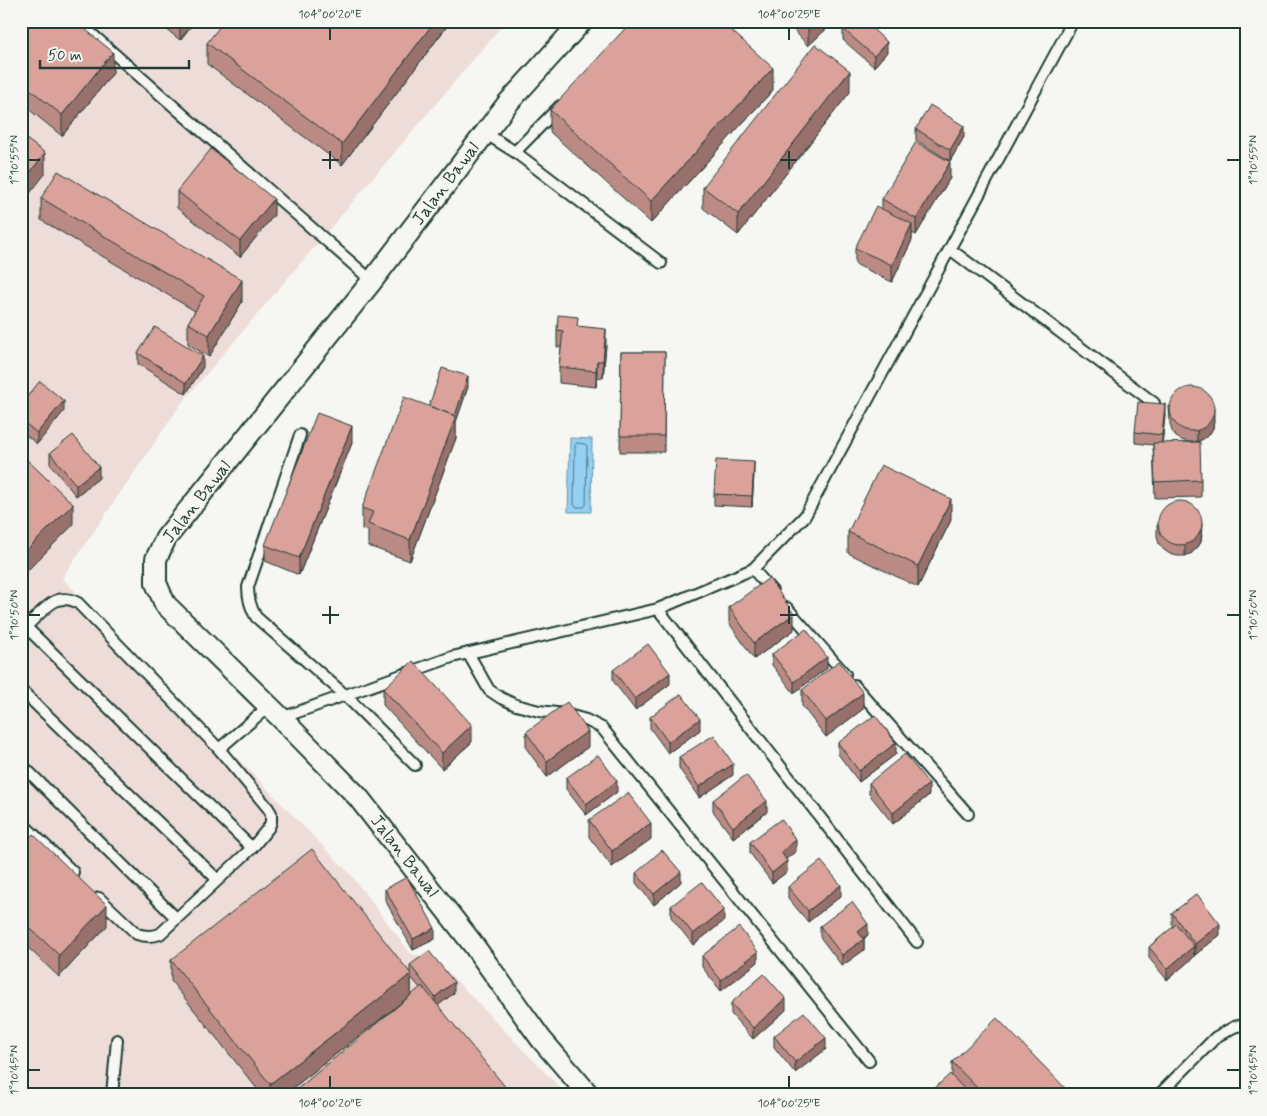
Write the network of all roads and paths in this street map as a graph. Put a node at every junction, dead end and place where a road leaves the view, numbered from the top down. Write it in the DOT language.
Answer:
graph roads {
  1 [pos="78,21"];
  2 [pos="582,21"];
  3 [pos="1073,21"];
  4 [pos="568,97"];
  5 [pos="485,133"];
  6 [pos="515,152"];
  7 [pos="950,249"];
  8 [pos="662,263"];
  9 [pos="372,281"];
  10 [pos="1154,403"];
  11 [pos="300,435"];
  12 [pos="753,570"];
  13 [pos="658,609"];
  14 [pos="24,630"];
  15 [pos="468,653"];
  16 [pos="21,690"];
  17 [pos="345,695"];
  18 [pos="275,712"];
  19 [pos="219,749"];
  20 [pos="21,764"];
  21 [pos="415,765"];
  22 [pos="968,814"];
  23 [pos="21,822"];
  24 [pos="252,848"];
  25 [pos="218,880"];
  26 [pos="176,918"];
  27 [pos="917,942"];
  28 [pos="1246,1024"];
  29 [pos="117,1040"];
  30 [pos="869,1061"];
  31 [pos="112,1095"];
  32 [pos="589,1095"];
  33 [pos="1159,1095"];
  1 -- 9 [label="lane"];
  2 -- 5 [label="street, Jalan Bawal"];
  3 -- 7 [label="lane"];
  4 -- 6 [label="lane"];
  5 -- 6 [label="lane"];
  5 -- 9 [label="street, Jalan Bawal"];
  6 -- 8 [label="lane"];
  7 -- 10 [label="lane"];
  7 -- 12 [label="lane"];
  9 -- 18 [label="street, Jalan Bawal"];
  11 -- 17 [label="lane"];
  12 -- 13 [label="lane"];
  12 -- 22 [label="lane"];
  13 -- 15 [label="lane"];
  13 -- 27 [label="lane"];
  14 -- 19 [label="lane"];
  14 -- 24 [label="lane"];
  15 -- 17 [label="lane"];
  15 -- 30 [label="lane"];
  16 -- 25 [label="lane"];
  17 -- 18 [label="lane"];
  17 -- 21 [label="lane"];
  18 -- 19 [label="lane"];
  18 -- 32 [label="street, Jalan Bawal"];
  19 -- 24 [label="lane"];
  20 -- 26 [label="lane"];
  23 -- 26 [label="lane"];
  24 -- 25 [label="lane"];
  25 -- 26 [label="lane"];
  28 -- 33 [label="lane"];
  29 -- 31 [label="lane"];
}
